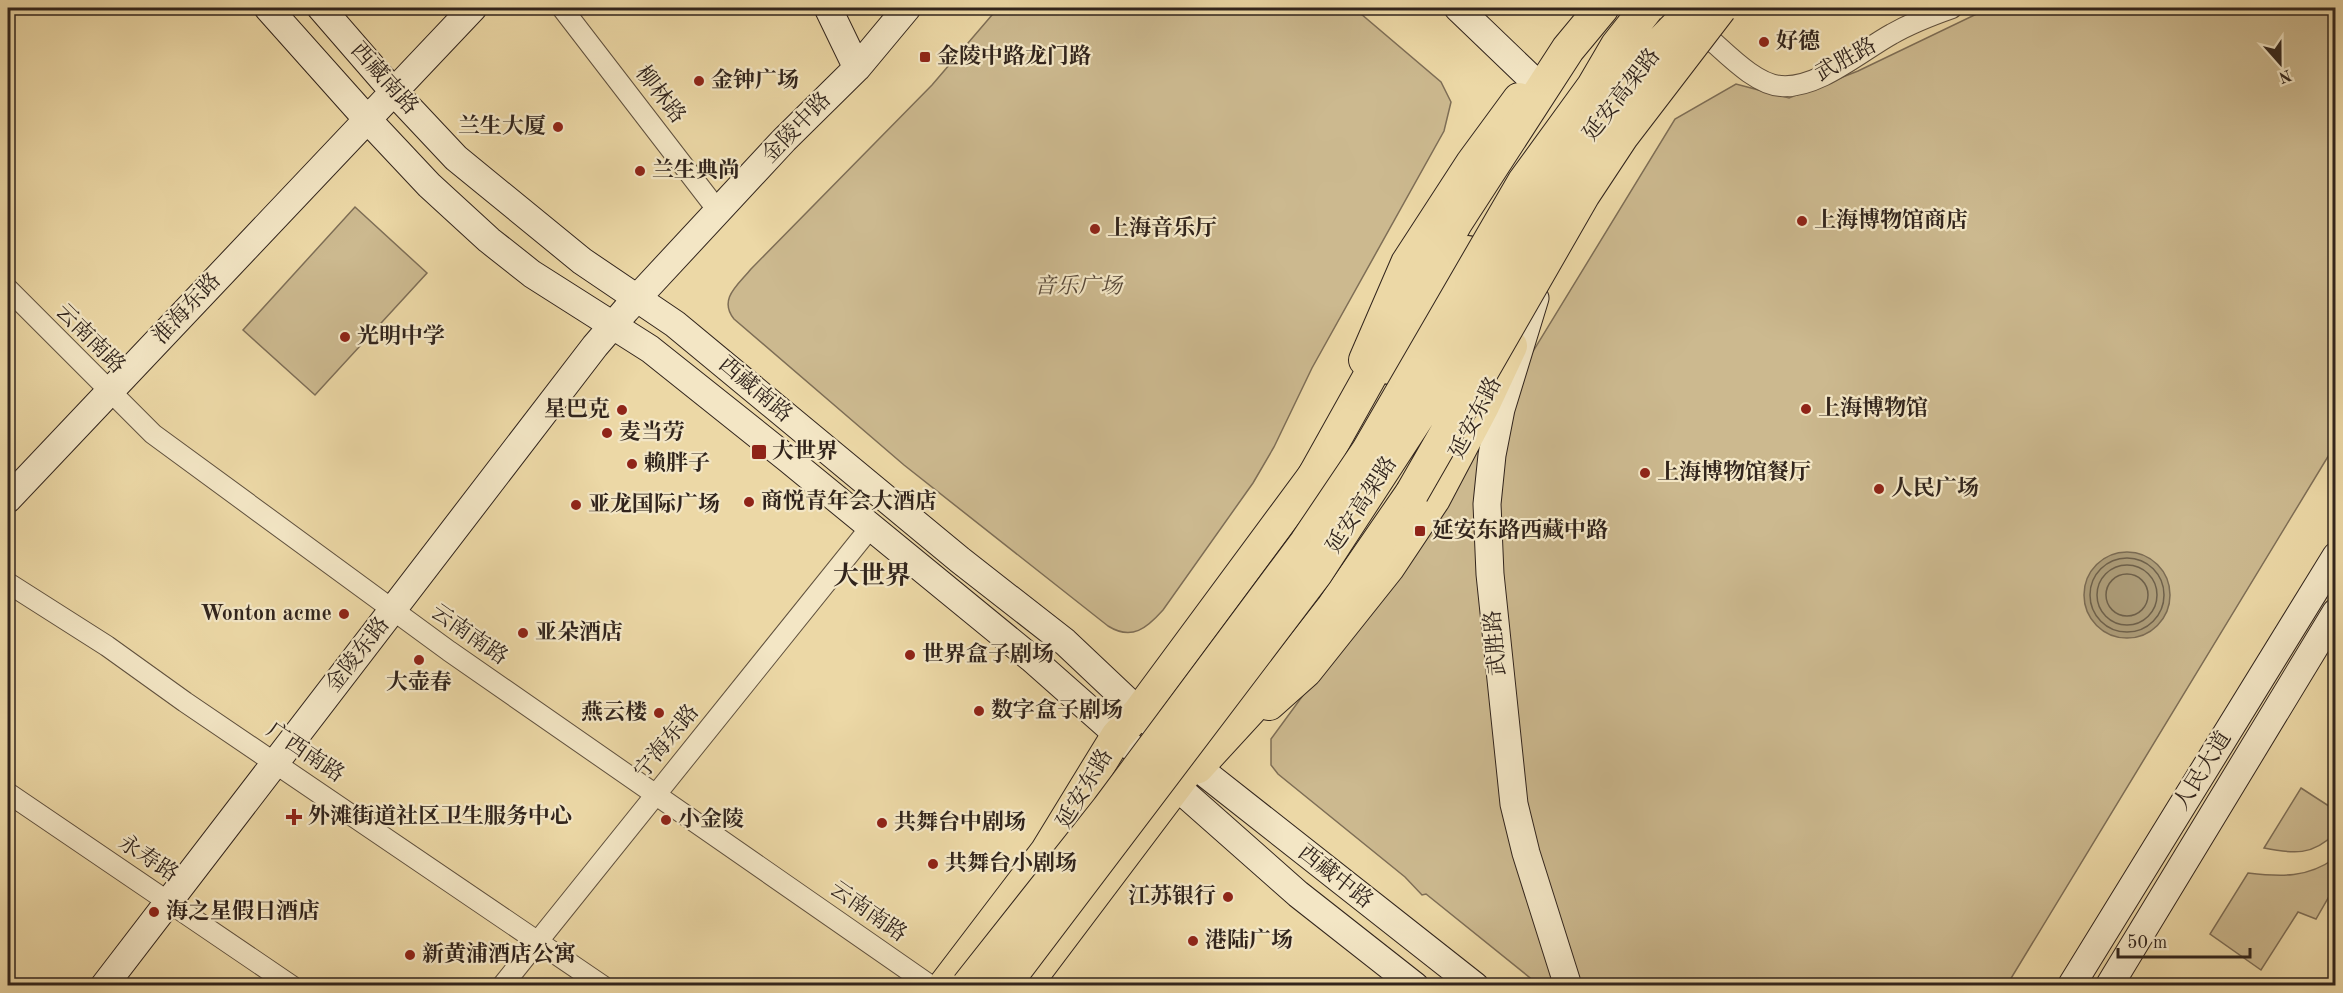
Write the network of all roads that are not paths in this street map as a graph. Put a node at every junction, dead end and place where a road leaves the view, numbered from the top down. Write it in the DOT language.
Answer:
graph roads {
  1 [pos="268,8"];
  2 [pos="321,8"];
  3 [pos="473,8"];
  4 [pos="562,8"];
  5 [pos="828,8"];
  6 [pos="906,8"];
  7 [pos="1458,8"];
  8 [pos="1588,8"];
  9 [pos="1602,8"];
  10 [pos="1647,8"];
  11 [pos="1652,8"];
  12 [pos="1695,8"];
  13 [pos="1703,8"];
  14 [pos="1709,8"];
  15 [pos="1720,8"];
  16 [pos="1952,8"];
  17 [pos="1712,41"];
  18 [pos="1617,46"];
  19 [pos="858,68"];
  20 [pos="1533,80"];
  21 [pos="393,91"];
  22 [pos="367,119"];
  23 [pos="1604,182"];
  24 [pos="719,212"];
  25 [pos="1503,282"];
  26 [pos="8,289"];
  27 [pos="1534,297"];
  28 [pos="637,299"];
  29 [pos="612,326"];
  30 [pos="109,392"];
  31 [pos="1313,478"];
  32 [pos="8,499"];
  33 [pos="870,528"];
  34 [pos="2336,556"];
  35 [pos="8,583"];
  36 [pos="393,610"];
  37 [pos="2336,612"];
  38 [pos="1140,712"];
  39 [pos="1117,736"];
  40 [pos="275,763"];
  41 [pos="1188,772"];
  42 [pos="8,793"];
  43 [pos="655,795"];
  44 [pos="170,901"];
  45 [pos="538,940"];
  46 [pos="104,986"];
  47 [pos="292,986"];
  48 [pos="502,986"];
  49 [pos="603,986"];
  50 [pos="931,986"];
  51 [pos="944,986"];
  52 [pos="950,986"];
  53 [pos="968,986"];
  54 [pos="1003,986"];
  55 [pos="1024,986"];
  56 [pos="1415,986"];
  57 [pos="1475,986"];
  58 [pos="1568,986"];
  59 [pos="2071,986"];
  60 [pos="2109,986"];
  1 -- 22 [label="main road, 西藏南路"];
  2 -- 21 [label="main road, 西藏南路"];
  3 -- 21 [label="main road, 淮海东路"];
  4 -- 24 [label="street, 柳林路"];
  5 -- 19 [label="main road"];
  6 -- 19 [label="main road, 金陵中路"];
  7 -- 20 [label="main road"];
  8 -- 20 [label="main road, 延安东路"];
  9 -- 31 [label="highway"];
  10 -- 18 [label="highway, 延安高架路, bridge"];
  11 -- 31 [label="main road, 延安东路"];
  12 -- 54 [label="highway, 延安高架路, bridge"];
  13 -- 25 [label="main road, 延安东路"];
  14 -- 17 [label="main road"];
  15 -- 41 [label="highway, bridge"];
  16 -- 17 [label="street, 武胜路"];
  17 -- 23 [label="main road, 延安东路"];
  18 -- 52 [label="highway, bridge"];
  18 -- 53 [label="highway, 延安高架路, bridge"];
  19 -- 24 [label="main road, 金陵中路"];
  20 -- 31 [label="main road, 延安东路"];
  21 -- 22 [label="main road, 淮海东路"];
  21 -- 28 [label="main road, 西藏南路"];
  22 -- 29 [label="main road, 西藏南路"];
  22 -- 30 [label="main road, 淮海东路"];
  23 -- 25 [label="main road"];
  23 -- 27 [label="main road, 延安东路"];
  24 -- 28 [label="main road, 金陵中路"];
  25 -- 41 [label="main road, 延安东路"];
  26 -- 30 [label="street, 云南南路"];
  27 -- 41 [label="main road, 延安东路"];
  27 -- 58 [label="main road, 武胜路"];
  28 -- 29 [label="main road, 金陵中路"];
  28 -- 38 [label="main road, 西藏南路"];
  29 -- 33 [label="main road, 西藏南路"];
  29 -- 36 [label="main road, 金陵东路"];
  30 -- 32 [label="main road, 淮海东路"];
  30 -- 36 [label="street, 云南南路"];
  31 -- 38 [label="main road, 延安东路"];
  33 -- 39 [label="main road, 西藏南路"];
  33 -- 43 [label="street, 宁海东路"];
  34 -- 59 [label="main road, 人民大道"];
  35 -- 40 [label="street, 广西南路"];
  36 -- 40 [label="main road, 金陵东路"];
  36 -- 43 [label="street, 云南南路"];
  37 -- 60 [label="main road, 人民大道"];
  38 -- 39 [label="main road, 延安东路"];
  38 -- 41 [label="main road, 西藏南路"];
  39 -- 41 [label="main road, 西藏南路"];
  39 -- 51 [label="main road, 延安东路"];
  40 -- 44 [label="main road, 金陵东路"];
  40 -- 45 [label="street, 广西南路"];
  41 -- 55 [label="main road, 延安东路"];
  41 -- 56 [label="main road, 西藏中路"];
  41 -- 57 [label="main road, 西藏中路"];
  42 -- 44 [label="street, 永寿路"];
  43 -- 45 [label="street, 宁海东路"];
  43 -- 50 [label="street, 云南南路"];
  44 -- 46 [label="main road, 金陵东路"];
  44 -- 47 [label="street, 永寿路"];
  45 -- 48 [label="street, 宁海东路"];
  45 -- 49 [label="street, 广西南路"];
}
